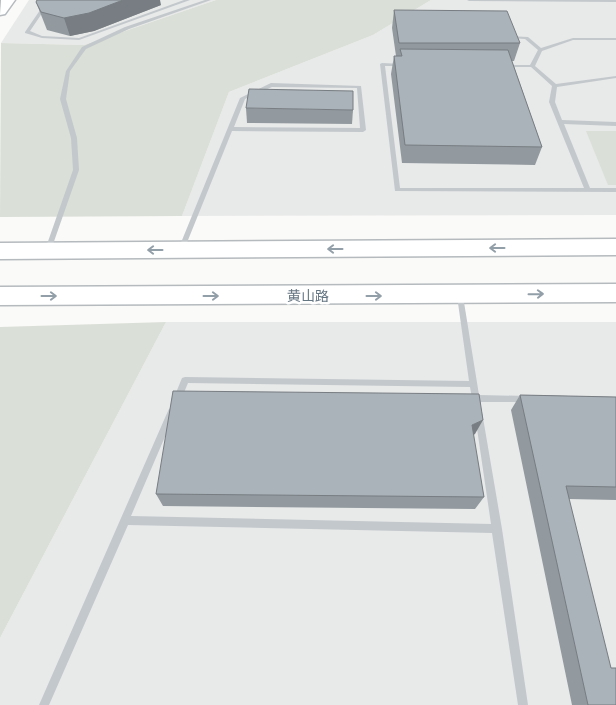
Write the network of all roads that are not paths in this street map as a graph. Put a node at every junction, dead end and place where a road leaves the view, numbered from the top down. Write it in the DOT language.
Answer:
graph roads {
  1 [pos="8,0"];
  2 [pos="49,0"];
  3 [pos="188,0"];
  4 [pos="209,0"];
  5 [pos="469,0"];
  6 [pos="589,0"];
  7 [pos="616,1"];
  8 [pos="0,11"];
  9 [pos="510,37"];
  10 [pos="616,39"];
  11 [pos="540,50"];
  12 [pos="410,65"];
  13 [pos="495,66"];
  14 [pos="532,66"];
  15 [pos="616,77"];
  16 [pos="556,86"];
  17 [pos="560,122"];
  18 [pos="616,124"];
  19 [pos="230,129"];
  20 [pos="588,190"];
  21 [pos="616,190"];
  22 [pos="616,247"];
  23 [pos="181,250"];
  24 [pos="0,251"];
  25 [pos="48,251"];
  26 [pos="616,293"];
  27 [pos="0,296"];
  28 [pos="460,296"];
  29 [pos="474,384"];
  30 [pos="476,398"];
  31 [pos="536,399"];
  32 [pos="125,520"];
  33 [pos="497,529"];
  34 [pos="44,705"];
  35 [pos="523,705"];
  1 -- 8 [label="main road"];
  2 -- 3 [label="lane"];
  4 -- 25 [label="lane"];
  5 -- 6 [label="lane"];
  6 -- 7 [label="lane"];
  9 -- 11 [label="lane"];
  10 -- 11 [label="lane"];
  11 -- 14 [label="lane"];
  12 -- 20 [label="lane"];
  13 -- 14 [label="lane"];
  14 -- 16 [label="lane"];
  15 -- 16 [label="lane"];
  16 -- 17 [label="lane"];
  17 -- 18 [label="lane"];
  17 -- 20 [label="lane"];
  19 -- 19 [label="lane"];
  19 -- 23 [label="lane"];
  20 -- 21 [label="lane"];
  22 -- 23 [label="main road, one-way"];
  23 -- 25 [label="main road, one-way"];
  24 -- 25 [label="main road"];
  28 -- 26 [label="main road, 黄山路, one-way"];
  27 -- 28 [label="main road, 黄山路, one-way"];
  28 -- 29 [label="lane"];
  29 -- 30 [label="lane"];
  29 -- 32 [label="lane"];
  30 -- 31 [label="lane"];
  30 -- 33 [label="lane"];
  32 -- 33 [label="lane"];
  32 -- 34 [label="lane"];
  33 -- 35 [label="lane"];
}
